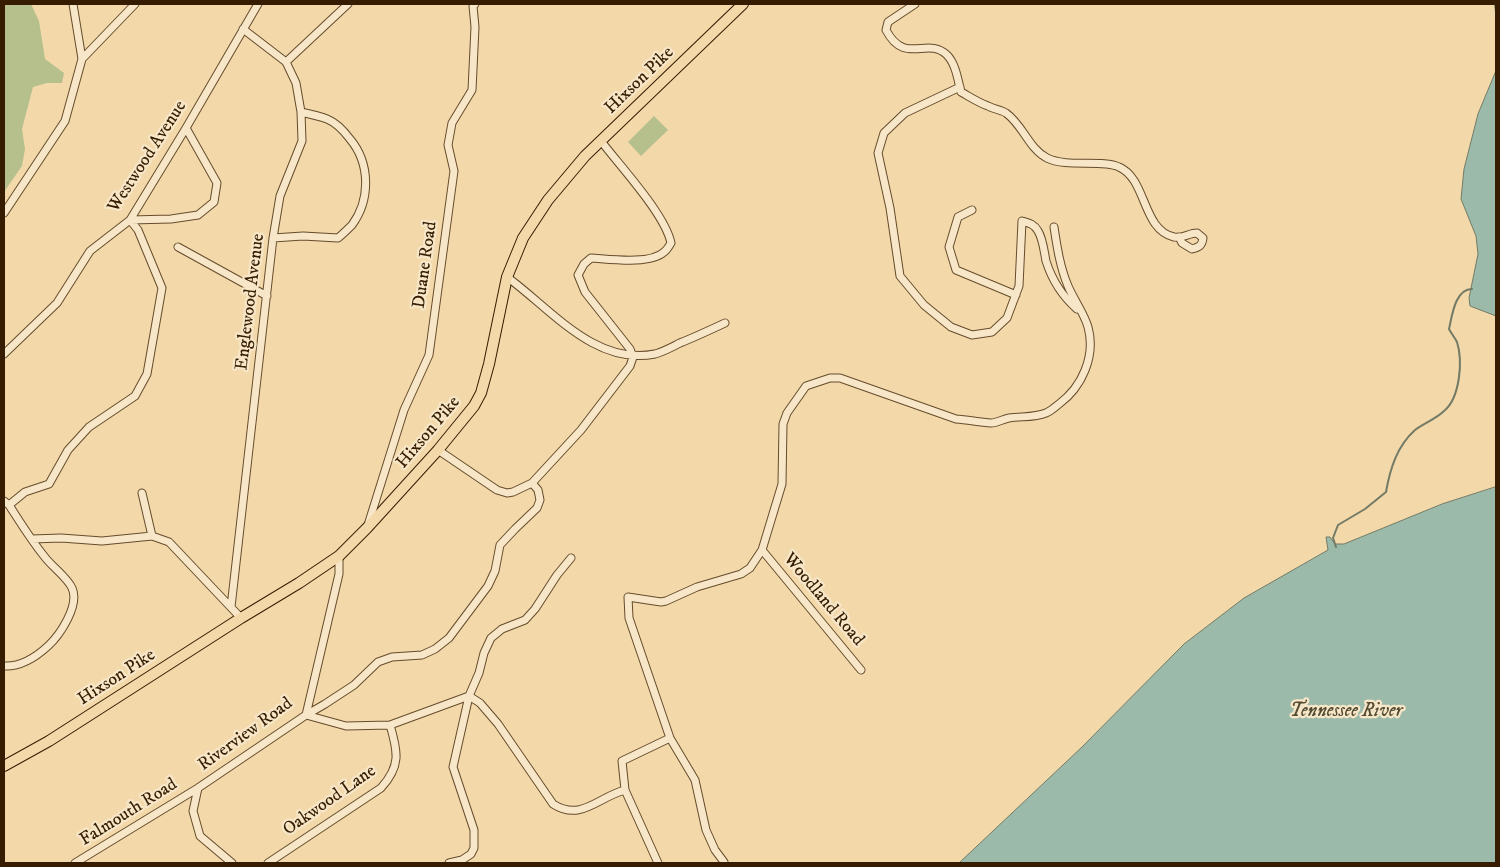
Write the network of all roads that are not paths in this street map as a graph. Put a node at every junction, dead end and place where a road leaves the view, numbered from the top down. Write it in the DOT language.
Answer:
graph roads {
  1 [pos="73,4"];
  2 [pos="135,4"];
  3 [pos="258,4"];
  4 [pos="348,4"];
  5 [pos="475,4"];
  6 [pos="743,4"];
  7 [pos="915,4"];
  8 [pos="243,29"];
  9 [pos="82,59"];
  10 [pos="286,62"];
  11 [pos="960,87"];
  12 [pos="301,112"];
  13 [pos="186,128"];
  14 [pos="600,141"];
  15 [pos="972,210"];
  16 [pos="4,213"];
  17 [pos="130,220"];
  18 [pos="1054,227"];
  19 [pos="1179,237"];
  20 [pos="273,238"];
  21 [pos="178,247"];
  22 [pos="507,276"];
  23 [pos="1016,295"];
  24 [pos="267,296"];
  25 [pos="1081,313"];
  26 [pos="725,323"];
  27 [pos="4,354"];
  28 [pos="633,357"];
  29 [pos="438,450"];
  30 [pos="532,483"];
  31 [pos="142,493"];
  32 [pos="6,503"];
  33 [pos="367,528"];
  34 [pos="152,536"];
  35 [pos="32,539"];
  36 [pos="762,550"];
  37 [pos="339,556"];
  38 [pos="571,558"];
  39 [pos="231,606"];
  40 [pos="241,618"];
  41 [pos="4,666"];
  42 [pos="861,670"];
  43 [pos="469,696"];
  44 [pos="306,715"];
  45 [pos="390,725"];
  46 [pos="670,738"];
  47 [pos="4,766"];
  48 [pos="198,788"];
  49 [pos="625,790"];
  50 [pos="724,862"];
  51 [pos="76,863"];
  52 [pos="232,863"];
  53 [pos="268,863"];
  54 [pos="449,863"];
  55 [pos="658,863"];
  1 -- 9 [label="street"];
  2 -- 9 [label="street"];
  3 -- 8 [label="street, Westwood Avenue"];
  4 -- 10 [label="street"];
  5 -- 33 [label="street, Duane Road"];
  6 -- 14 [label="main road, Hixson Pike"];
  7 -- 11 [label="street"];
  8 -- 10 [label="street, Englewood Avenue"];
  8 -- 13 [label="street, Westwood Avenue"];
  9 -- 16 [label="street"];
  10 -- 12 [label="street, Englewood Avenue"];
  11 -- 19 [label="street"];
  11 -- 23 [label="street"];
  12 -- 20 [label="street, Englewood Avenue"];
  12 -- 20 [label="street"];
  13 -- 17 [label="street, Westwood Avenue"];
  13 -- 17 [label="street"];
  14 -- 22 [label="main road, Hixson Pike"];
  14 -- 28 [label="street"];
  15 -- 23 [label="street"];
  17 -- 27 [label="street, Westwood Avenue"];
  17 -- 32 [label="street"];
  18 -- 25 [label="street"];
  20 -- 24 [label="street, Englewood Avenue"];
  21 -- 24 [label="street"];
  22 -- 28 [label="street"];
  22 -- 29 [label="main road, Hixson Pike"];
  23 -- 25 [label="street"];
  24 -- 39 [label="street, Englewood Avenue"];
  25 -- 36 [label="street"];
  26 -- 28 [label="street"];
  28 -- 30 [label="street"];
  29 -- 30 [label="street"];
  29 -- 33 [label="main road, Hixson Pike"];
  30 -- 44 [label="street"];
  31 -- 34 [label="street"];
  32 -- 35 [label="street"];
  33 -- 37 [label="main road, Hixson Pike"];
  34 -- 35 [label="street"];
  34 -- 39 [label="street"];
  35 -- 41 [label="street"];
  36 -- 42 [label="street, Woodland Road"];
  36 -- 46 [label="street"];
  37 -- 40 [label="main road, Hixson Pike"];
  37 -- 44 [label="street, Riverview Road"];
  38 -- 43 [label="street"];
  39 -- 40 [label="street"];
  40 -- 47 [label="main road, Hixson Pike"];
  43 -- 45 [label="street"];
  43 -- 49 [label="street"];
  43 -- 54 [label="street"];
  44 -- 45 [label="street"];
  44 -- 48 [label="street, Riverview Road"];
  45 -- 53 [label="street, Oakwood Lane"];
  46 -- 49 [label="street"];
  46 -- 50 [label="street"];
  48 -- 51 [label="street, Falmouth Road"];
  48 -- 52 [label="street, Riverview Road"];
  49 -- 55 [label="street"];
}
